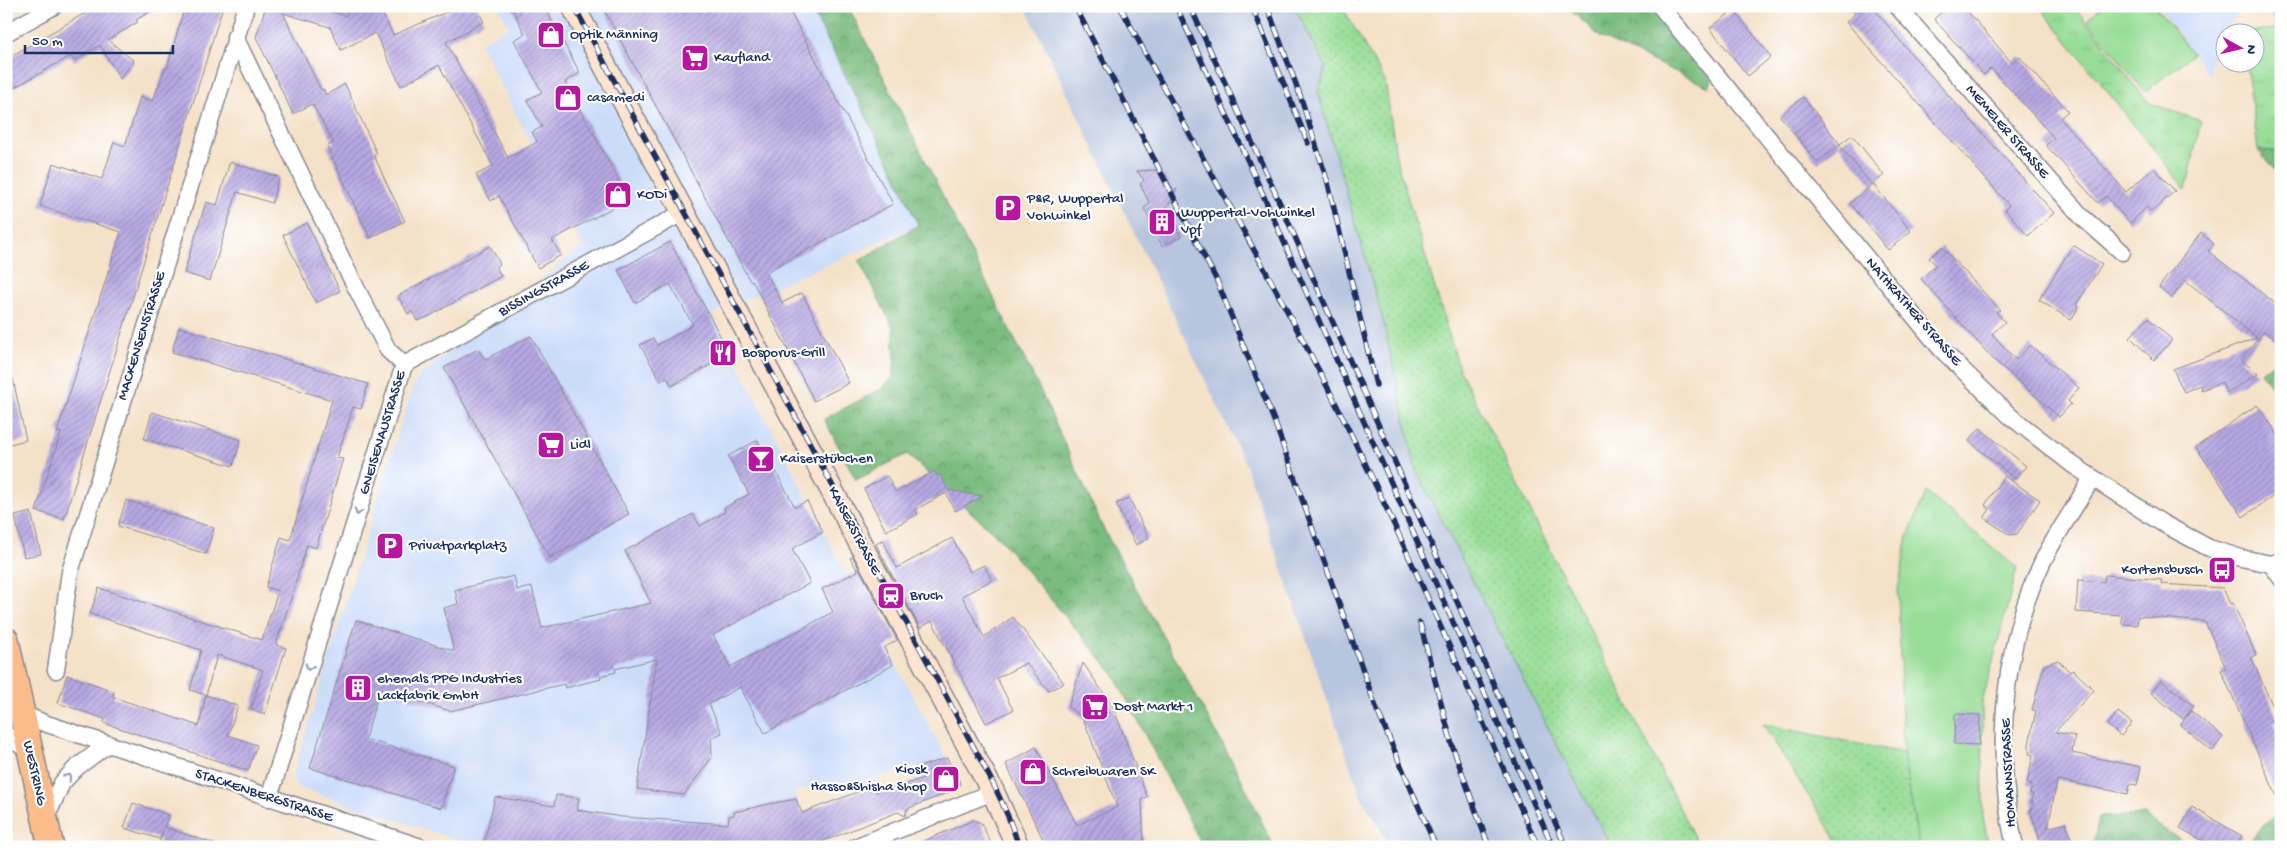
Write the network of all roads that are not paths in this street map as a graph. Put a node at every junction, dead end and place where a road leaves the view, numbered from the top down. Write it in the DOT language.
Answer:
graph roads {
  1 [pos="54,6"];
  2 [pos="246,6"];
  3 [pos="573,6"];
  4 [pos="1660,6"];
  5 [pos="1897,6"];
  6 [pos="6,33"];
  7 [pos="235,37"];
  8 [pos="684,212"];
  9 [pos="2122,252"];
  10 [pos="404,365"];
  11 [pos="2092,478"];
  12 [pos="2276,562"];
  13 [pos="2281,578"];
  14 [pos="6,640"];
  15 [pos="56,670"];
  16 [pos="14,708"];
  17 [pos="6,735"];
  18 [pos="108,744"];
  19 [pos="29,751"];
  20 [pos="993,792"];
  21 [pos="269,798"];
  22 [pos="45,820"];
  23 [pos="51,847"];
  24 [pos="421,847"];
  25 [pos="855,847"];
  26 [pos="1018,847"];
  27 [pos="2015,847"];
  1 -- 6 [label="street"];
  2 -- 7 [label="street, MACKENSENSTRASSE"];
  3 -- 8 [label="main road, KAISERSTRASSE"];
  4 -- 11 [label="street, NATHRATHER STRASSE"];
  5 -- 9 [label="street, MEMELER STRASSE"];
  7 -- 10 [label="street, GNEISENAUSTRASSE"];
  7 -- 15 [label="street, MACKENSENSTRASSE"];
  8 -- 10 [label="street, BISSINGSTRASSE"];
  8 -- 20 [label="main road, KAISERSTRASSE"];
  10 -- 21 [label="street, GNEISENAUSTRASSE, one-way"];
  11 -- 12 [label="street, NATHRATHER STRASSE"];
  11 -- 27 [label="street, HOMANNSTRASSE"];
  12 -- 13 [label="street"];
  14 -- 16 [label="main road, WESTRING"];
  16 -- 18 [label="street, STACKENBERGSTRASSE"];
  16 -- 19 [label="main road, WESTRING"];
  17 -- 19 [label="street"];
  18 -- 21 [label="street, STACKENBERGSTRASSE"];
  22 -- 18 [label="street, one-way"];
  19 -- 22 [label="main road, WESTRING"];
  20 -- 25 [label="street"];
  20 -- 26 [label="main road, KAISERSTRASSE"];
  21 -- 24 [label="street, STACKENBERGSTRASSE"];
  22 -- 23 [label="main road, WESTRING"];
}
